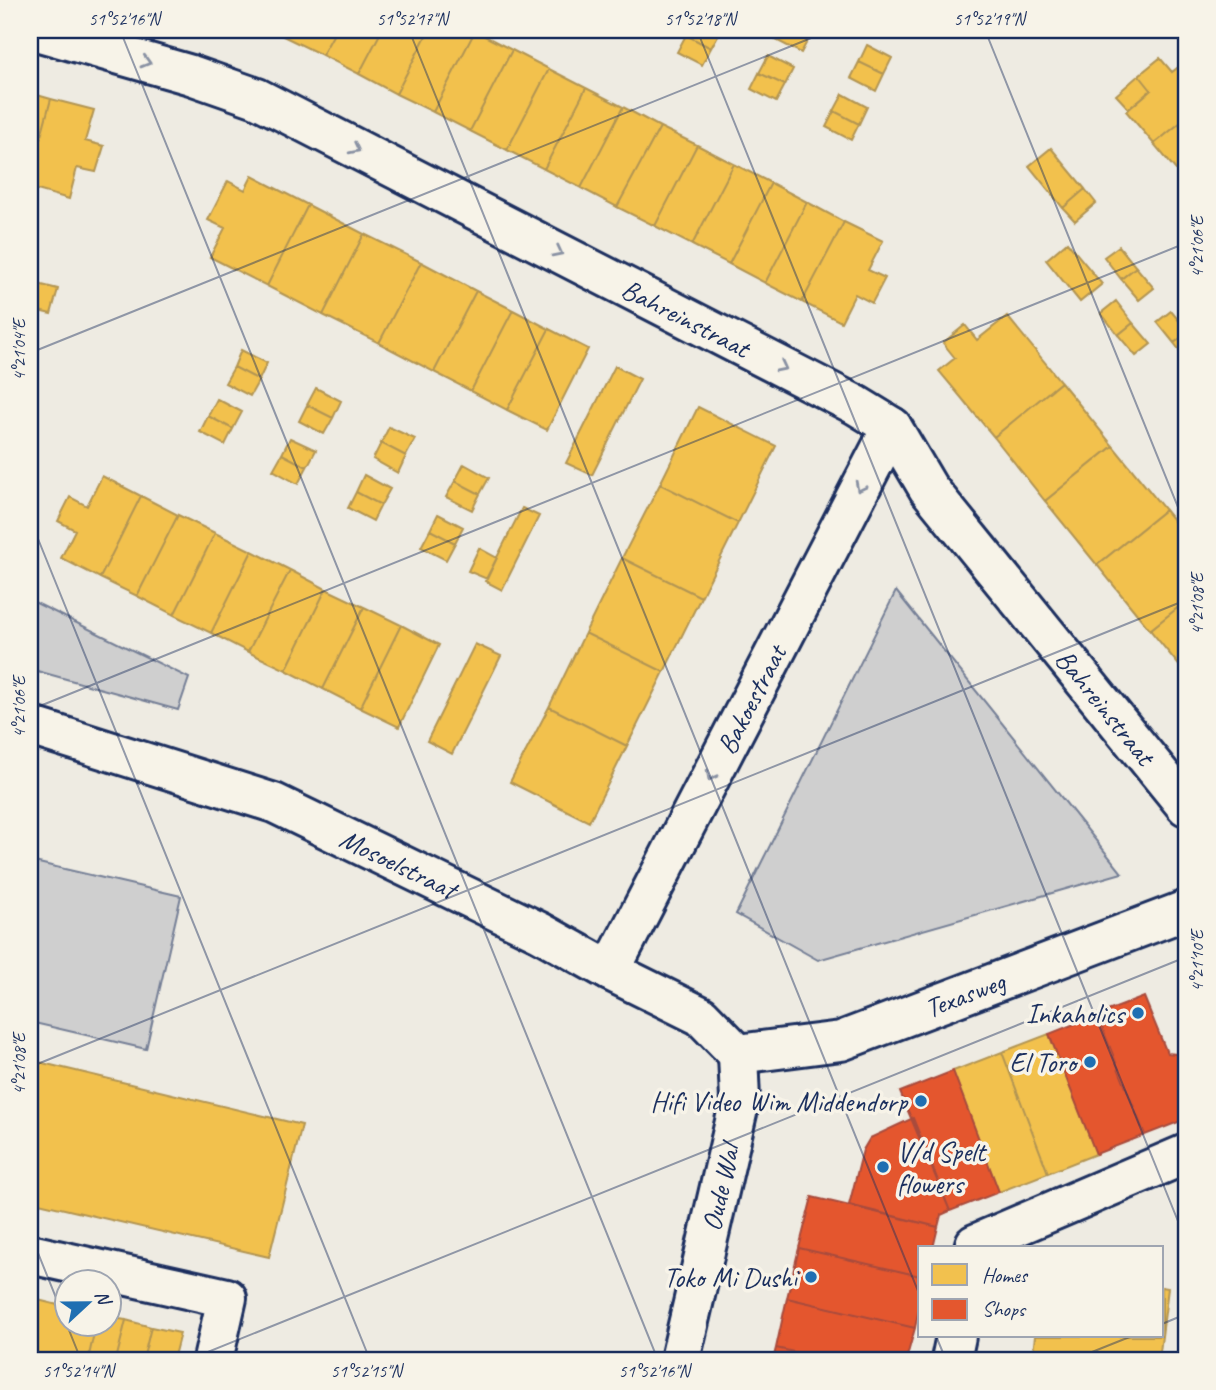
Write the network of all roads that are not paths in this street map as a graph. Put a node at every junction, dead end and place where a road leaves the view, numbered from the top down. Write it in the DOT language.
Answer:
graph roads {
  1 [pos="33,30"];
  2 [pos="892,427"];
  3 [pos="30,726"];
  4 [pos="1186,806"];
  5 [pos="1186,909"];
  6 [pos="610,971"];
  7 [pos="738,1054"];
  8 [pos="1186,1154"];
  9 [pos="974,1246"];
  10 [pos="30,1254"];
  11 [pos="956,1338"];
  12 [pos="213,1360"];
  13 [pos="680,1360"];
  14 [pos="951,1360"];
  1 -- 2 [label="street, Bahreinstraat, one-way"];
  2 -- 4 [label="street, Bahreinstraat"];
  2 -- 6 [label="street, Bakoestraat, one-way"];
  3 -- 6 [label="street, Mosoelstraat"];
  5 -- 7 [label="street, Texasweg"];
  6 -- 7 [label="street, Mosoelstraat"];
  7 -- 13 [label="street, Oude Wal"];
  8 -- 9 [label="street"];
  10 -- 12 [label="street"];
  11 -- 14 [label="street"];
}
